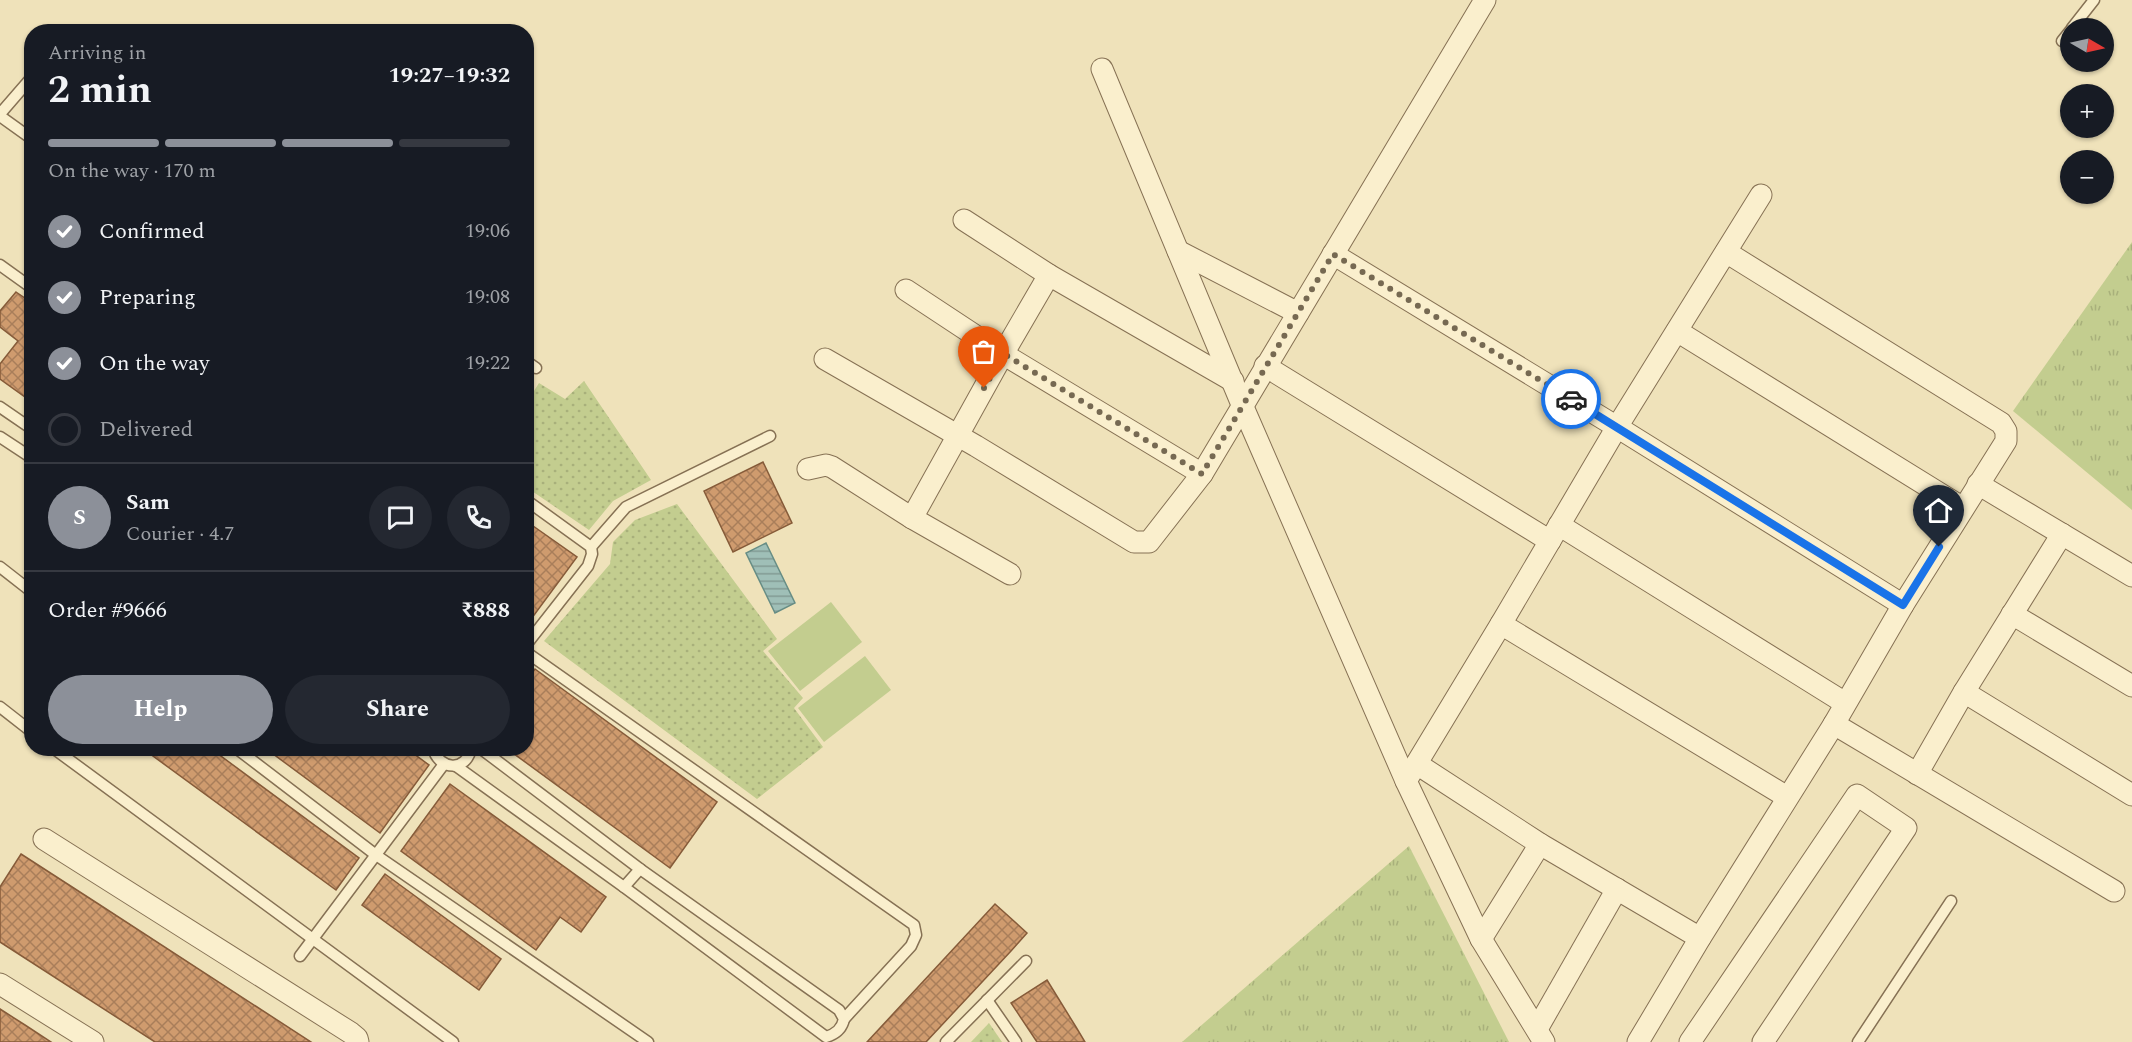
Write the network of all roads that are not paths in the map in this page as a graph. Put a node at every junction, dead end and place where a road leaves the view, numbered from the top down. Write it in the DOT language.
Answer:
graph roads {
  1 [pos="1485,0"];
  2 [pos="2094,0"];
  3 [pos="2080,18"];
  4 [pos="1102,69"];
  5 [pos="24,86"];
  6 [pos="0,115"];
  7 [pos="24,133"];
  8 [pos="1761,195"];
  9 [pos="964,220"];
  10 [pos="1178,251"];
  11 [pos="1726,252"];
  12 [pos="1333,254"];
  13 [pos="0,265"];
  14 [pos="1049,276"];
  15 [pos="24,282"];
  16 [pos="906,290"];
  17 [pos="1298,313"];
  18 [pos="1677,331"];
  19 [pos="1004,354"];
  20 [pos="825,359"];
  21 [pos="1265,366"];
  22 [pos="1233,381"];
  23 [pos="0,407"];
  24 [pos="1243,407"];
  25 [pos="24,424"];
  26 [pos="1617,427"];
  27 [pos="770,436"];
  28 [pos="959,436"];
  29 [pos="0,437"];
  30 [pos="24,453"];
  31 [pos="808,469"];
  32 [pos="1202,474"];
  33 [pos="1978,484"];
  34 [pos="534,506"];
  35 [pos="1963,508"];
  36 [pos="912,518"];
  37 [pos="1554,533"];
  38 [pos="2062,534"];
  39 [pos="591,547"];
  40 [pos="0,567"];
  41 [pos="1011,574"];
  42 [pos="2132,576"];
  43 [pos="24,586"];
  44 [pos="1903,605"];
  45 [pos="2012,614"];
  46 [pos="1501,624"];
  47 [pos="534,635"];
  48 [pos="534,658"];
  49 [pos="2132,686"];
  50 [pos="1964,692"];
  51 [pos="1845,704"];
  52 [pos="0,707"];
  53 [pos="1834,724"];
  54 [pos="24,726"];
  55 [pos="66,756"];
  56 [pos="246,756"];
  57 [pos="436,756"];
  58 [pos="468,756"];
  59 [pos="491,756"];
  60 [pos="444,764"];
  61 [pos="456,766"];
  62 [pos="1411,772"];
  63 [pos="1917,774"];
  64 [pos="2132,795"];
  65 [pos="1787,797"];
  66 [pos="44,839"];
  67 [pos="1540,844"];
  68 [pos="376,855"];
  69 [pos="640,869"];
  70 [pos="624,887"];
  71 [pos="1617,889"];
  72 [pos="2114,891"];
  73 [pos="1951,901"];
  74 [pos="1700,938"];
  75 [pos="1481,939"];
  76 [pos="312,940"];
  77 [pos="300,956"];
  78 [pos="1026,961"];
  79 [pos="0,984"];
  80 [pos="987,1000"];
  81 [pos="844,1019"];
  82 [pos="1540,1035"];
  83 [pos="93,1042"];
  84 [pos="358,1042"];
  85 [pos="453,1042"];
  86 [pos="648,1042"];
  87 [pos="946,1042"];
  88 [pos="1016,1042"];
  89 [pos="1638,1042"];
  90 [pos="1690,1042"];
  91 [pos="1763,1042"];
  92 [pos="1858,1042"];
  1 -- 12 [label="street"];
  2 -- 3 [label="lane"];
  4 -- 10 [label="street"];
  5 -- 6 [label="lane"];
  6 -- 7 [label="lane"];
  8 -- 11 [label="street"];
  9 -- 14 [label="street"];
  10 -- 17 [label="street"];
  10 -- 22 [label="street"];
  11 -- 18 [label="street"];
  11 -- 33 [label="street"];
  12 -- 17 [label="street"];
  12 -- 26 [label="street"];
  13 -- 15 [label="lane"];
  14 -- 19 [label="street"];
  14 -- 22 [label="street"];
  16 -- 19 [label="street"];
  17 -- 21 [label="street"];
  18 -- 26 [label="street"];
  18 -- 35 [label="street"];
  19 -- 28 [label="street"];
  19 -- 32 [label="street"];
  20 -- 28 [label="street"];
  21 -- 24 [label="street"];
  21 -- 37 [label="street"];
  22 -- 24 [label="street"];
  23 -- 25 [label="lane"];
  24 -- 32 [label="street"];
  24 -- 62 [label="street"];
  26 -- 37 [label="street"];
  26 -- 44 [label="street"];
  27 -- 39 [label="lane"];
  28 -- 32 [label="street"];
  28 -- 36 [label="street"];
  29 -- 30 [label="lane"];
  31 -- 36 [label="street"];
  33 -- 35 [label="street"];
  33 -- 38 [label="street"];
  34 -- 39 [label="lane"];
  35 -- 44 [label="street"];
  36 -- 41 [label="street"];
  37 -- 46 [label="street"];
  37 -- 51 [label="street"];
  38 -- 42 [label="street"];
  38 -- 45 [label="street"];
  39 -- 47 [label="lane"];
  40 -- 43 [label="lane"];
  44 -- 51 [label="street"];
  45 -- 49 [label="street"];
  45 -- 50 [label="street"];
  46 -- 62 [label="street"];
  46 -- 65 [label="street"];
  48 -- 81 [label="lane"];
  50 -- 63 [label="street"];
  50 -- 64 [label="street"];
  51 -- 53 [label="street"];
  52 -- 54 [label="lane"];
  53 -- 63 [label="street"];
  53 -- 65 [label="street"];
  55 -- 76 [label="lane"];
  56 -- 68 [label="lane"];
  57 -- 60 [label="lane"];
  58 -- 61 [label="lane"];
  59 -- 69 [label="lane"];
  60 -- 61 [label="lane"];
  60 -- 68 [label="lane"];
  61 -- 70 [label="lane"];
  62 -- 67 [label="street"];
  62 -- 75 [label="street"];
  63 -- 72 [label="street"];
  65 -- 74 [label="street"];
  66 -- 84 [label="street"];
  67 -- 71 [label="street"];
  67 -- 75 [label="street"];
  68 -- 76 [label="lane"];
  68 -- 86 [label="lane"];
  69 -- 70 [label="lane"];
  69 -- 81 [label="lane"];
  70 -- 81 [label="lane"];
  71 -- 74 [label="street"];
  71 -- 82 [label="street"];
  73 -- 92 [label="lane"];
  74 -- 89 [label="street"];
  75 -- 82 [label="street"];
  76 -- 77 [label="lane"];
  76 -- 85 [label="lane"];
  78 -- 80 [label="lane"];
  79 -- 83 [label="street"];
  80 -- 87 [label="lane"];
  80 -- 88 [label="lane"];
  90 -- 91 [label="street"];
}
